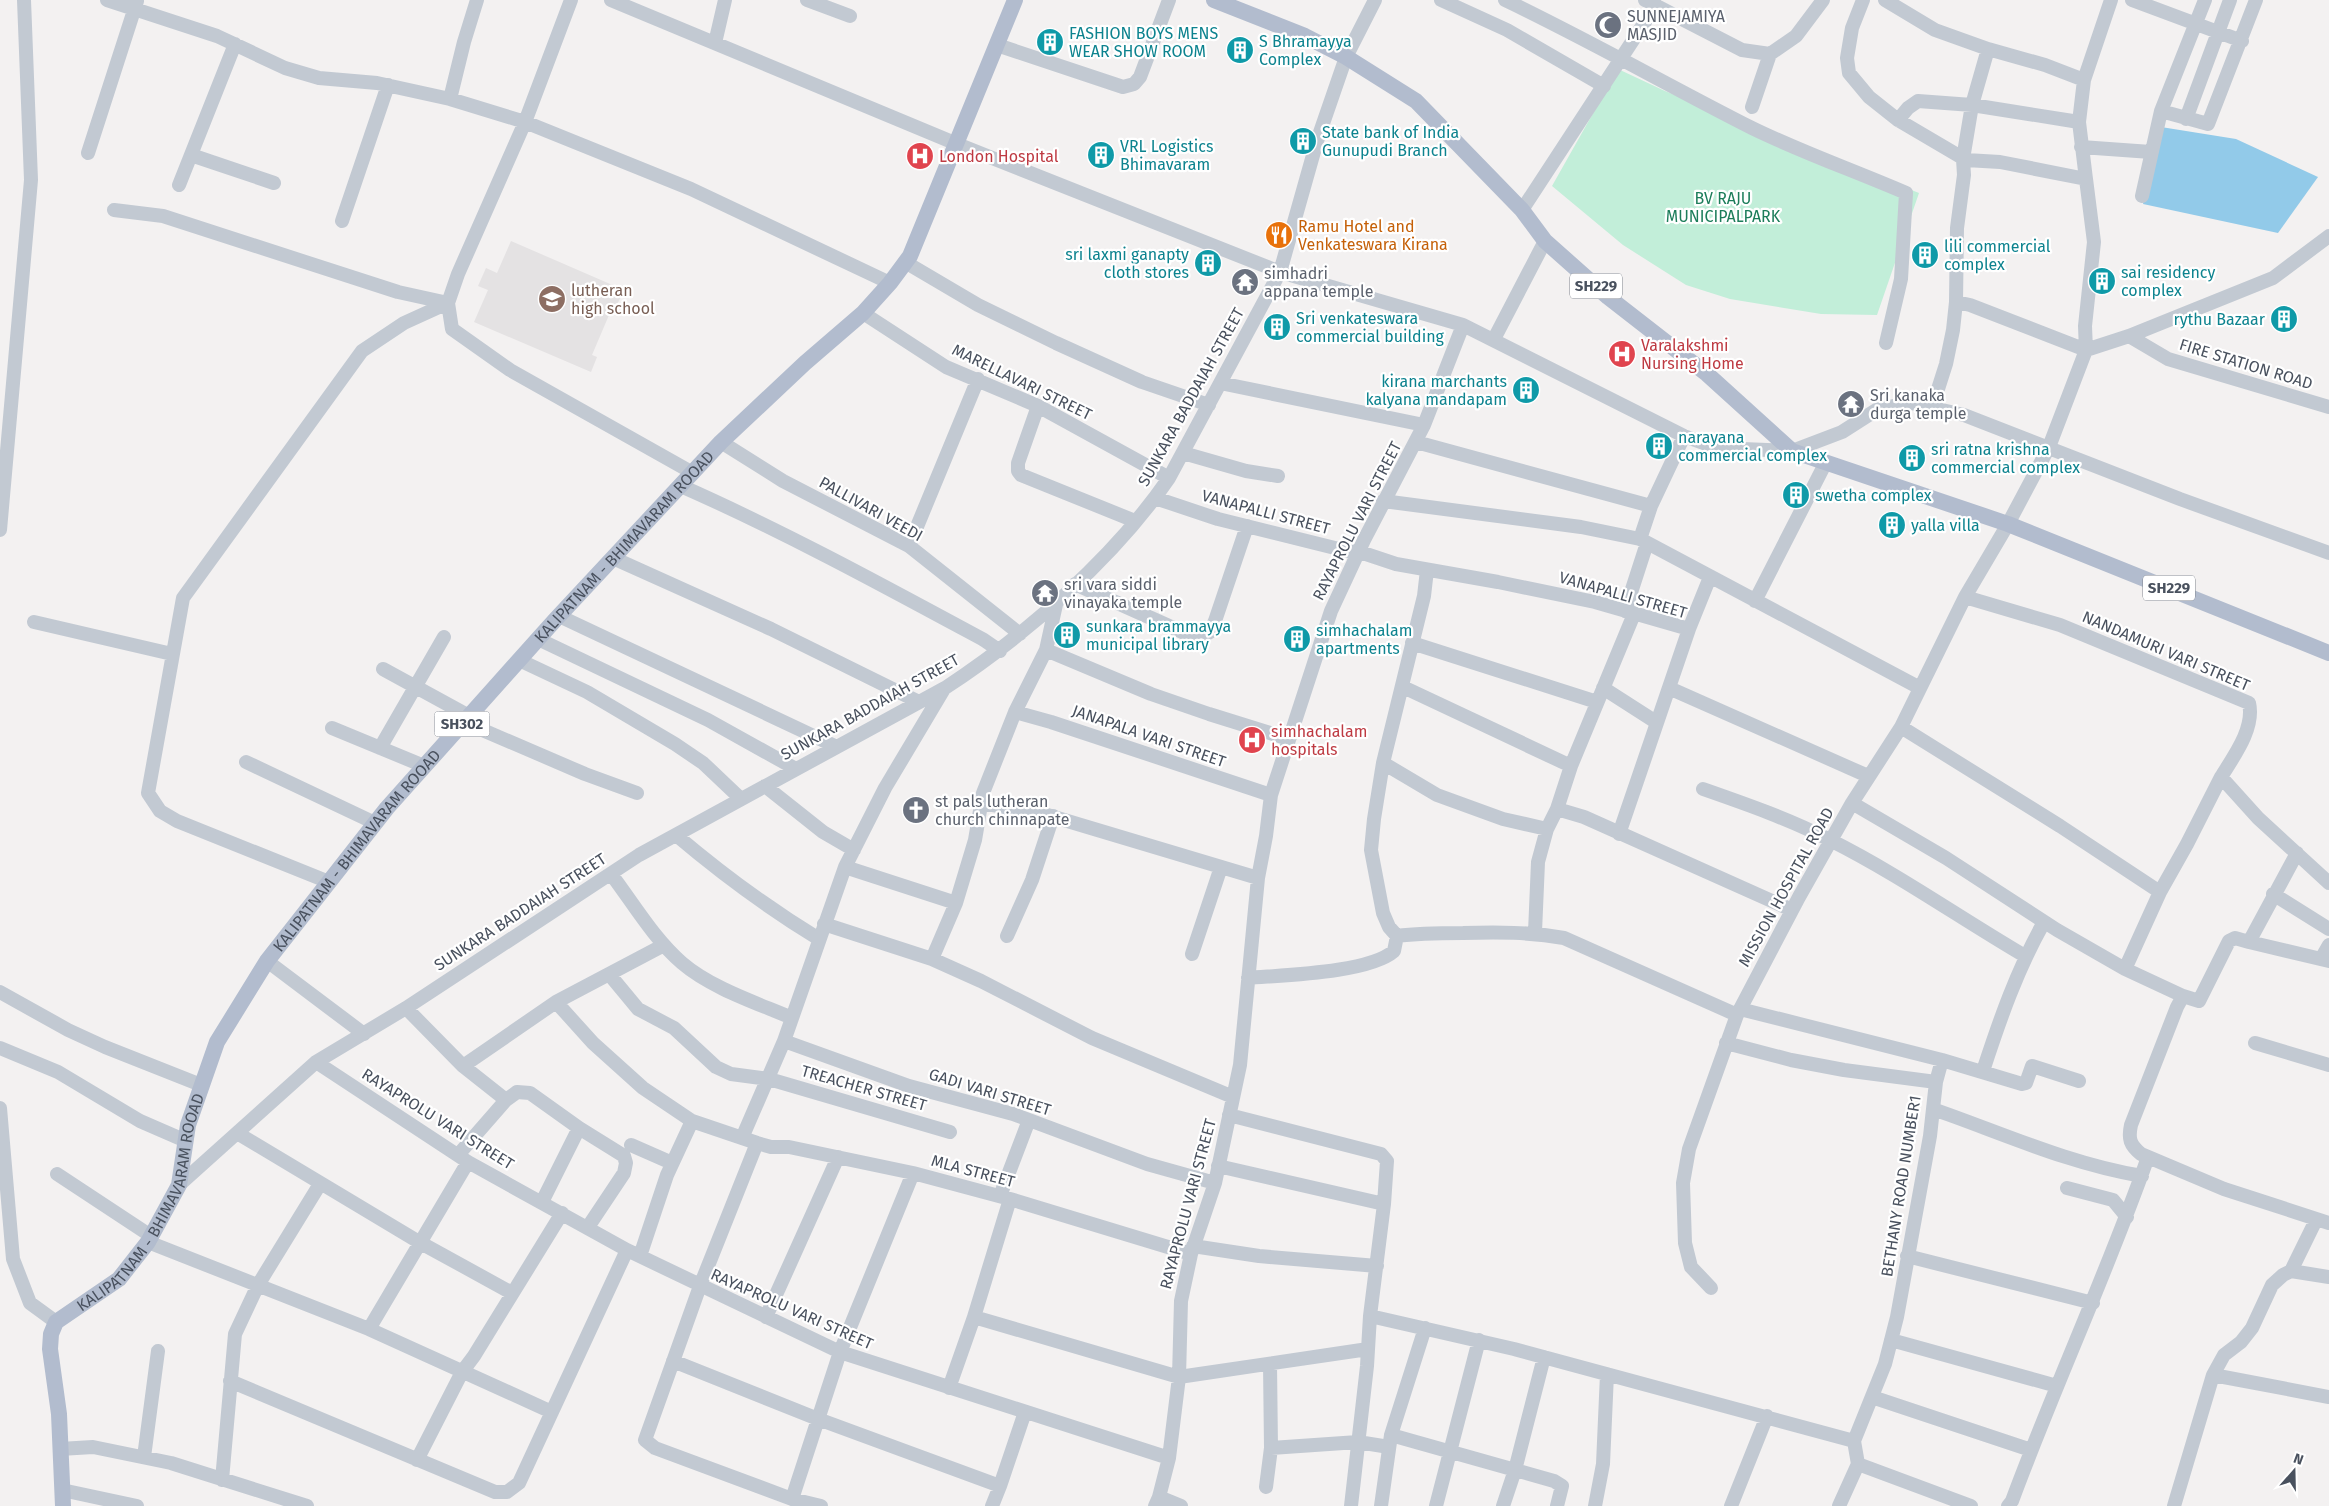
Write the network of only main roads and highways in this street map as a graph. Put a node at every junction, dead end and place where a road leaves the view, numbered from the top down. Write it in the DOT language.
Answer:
graph roads {
  1 [pos="1015,0"];
  2 [pos="1214,0"];
  3 [pos="2329,653"];
  4 [pos="62,1498"];
  1 -- 4 [label="main road, KALIPATNAM - BHIMAVARAM ROOAD / SH302"];
  2 -- 3 [label="main road, SH229"];
}
